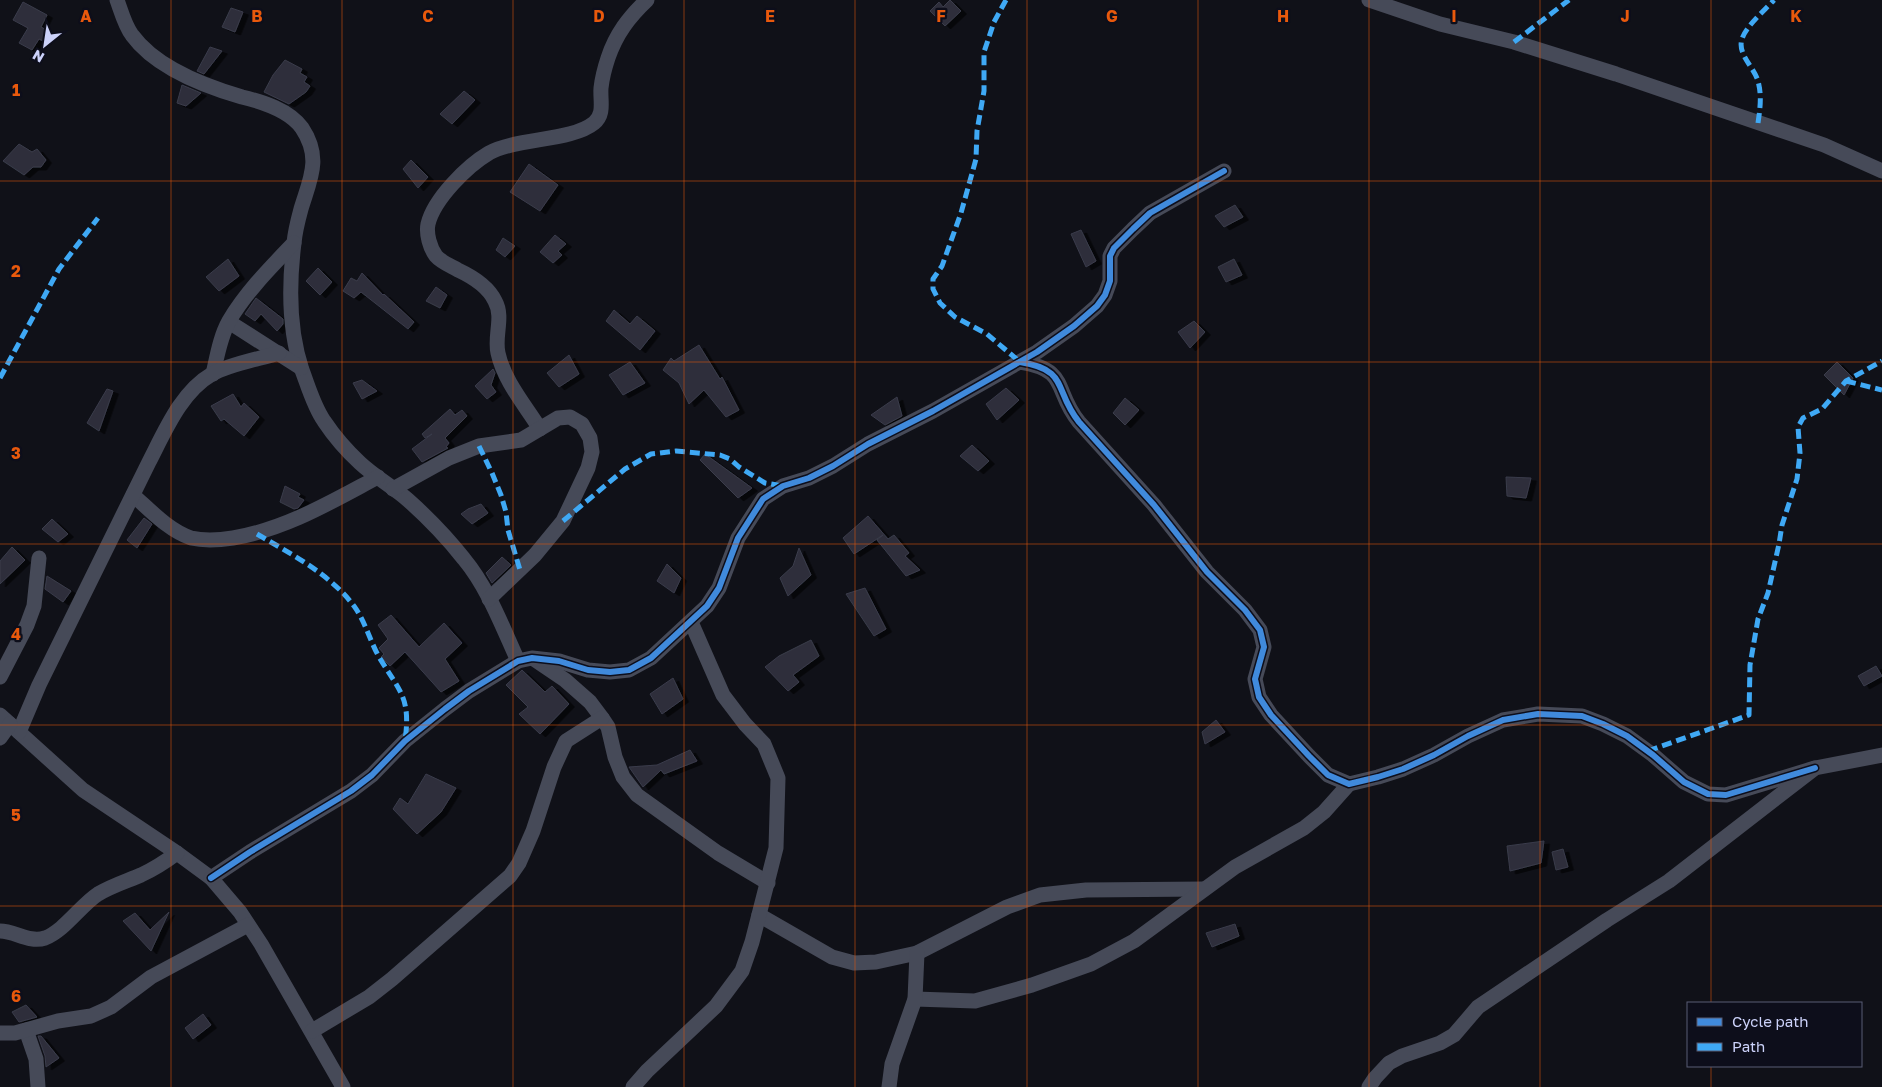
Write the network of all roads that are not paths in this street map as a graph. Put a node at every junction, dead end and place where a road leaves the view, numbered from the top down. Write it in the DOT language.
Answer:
graph roads {
  1 [pos="117,0"];
  2 [pos="647,0"];
  3 [pos="1369,0"];
  4 [pos="1224,170"];
  5 [pos="1882,171"];
  6 [pos="294,243"];
  7 [pos="228,322"];
  8 [pos="279,353"];
  9 [pos="1020,362"];
  10 [pos="301,368"];
  11 [pos="213,374"];
  12 [pos="540,429"];
  13 [pos="378,477"];
  14 [pos="393,489"];
  15 [pos="132,495"];
  16 [pos="39,558"];
  17 [pos="489,599"];
  18 [pos="691,622"];
  19 [pos="525,659"];
  20 [pos="0,677"];
  21 [pos="602,718"];
  22 [pos="10,723"];
  23 [pos="0,738"];
  24 [pos="1882,755"];
  25 [pos="1814,768"];
  26 [pos="1350,784"];
  27 [pos="176,853"];
  28 [pos="211,878"];
  29 [pos="768,883"];
  30 [pos="1204,889"];
  31 [pos="759,915"];
  32 [pos="248,925"];
  33 [pos="0,931"];
  34 [pos="917,953"];
  35 [pos="915,999"];
  36 [pos="26,1030"];
  37 [pos="312,1031"];
  38 [pos="0,1034"];
  39 [pos="38,1087"];
  40 [pos="343,1087"];
  41 [pos="633,1087"];
  42 [pos="889,1087"];
  43 [pos="1369,1087"];
  1 -- 6 [label="street"];
  2 -- 12 [label="street"];
  3 -- 5 [label="street"];
  4 -- 9 [label="street"];
  6 -- 7 [label="street"];
  6 -- 10 [label="street"];
  7 -- 8 [label="street"];
  7 -- 11 [label="street"];
  8 -- 10 [label="street"];
  8 -- 11 [label="street"];
  9 -- 18 [label="street"];
  9 -- 26 [label="street"];
  10 -- 13 [label="street"];
  11 -- 15 [label="street"];
  12 -- 14 [label="street"];
  12 -- 17 [label="street"];
  13 -- 14 [label="street"];
  13 -- 15 [label="street"];
  14 -- 17 [label="street"];
  15 -- 22 [label="street"];
  16 -- 20 [label="street"];
  17 -- 19 [label="street"];
  18 -- 19 [label="street"];
  18 -- 29 [label="street"];
  19 -- 21 [label="street"];
  19 -- 28 [label="street"];
  21 -- 29 [label="street"];
  21 -- 37 [label="street"];
  22 -- 23 [label="street"];
  22 -- 27 [label="street"];
  24 -- 25 [label="street"];
  25 -- 26 [label="street"];
  25 -- 43 [label="street"];
  26 -- 30 [label="street"];
  27 -- 28 [label="street"];
  27 -- 33 [label="street"];
  28 -- 32 [label="street"];
  29 -- 31 [label="street"];
  30 -- 34 [label="street"];
  30 -- 35 [label="street"];
  31 -- 34 [label="street"];
  31 -- 41 [label="street"];
  32 -- 36 [label="street"];
  32 -- 37 [label="street"];
  34 -- 35 [label="street"];
  35 -- 42 [label="street"];
  36 -- 38 [label="street"];
  36 -- 39 [label="street"];
  37 -- 40 [label="street"];
}
